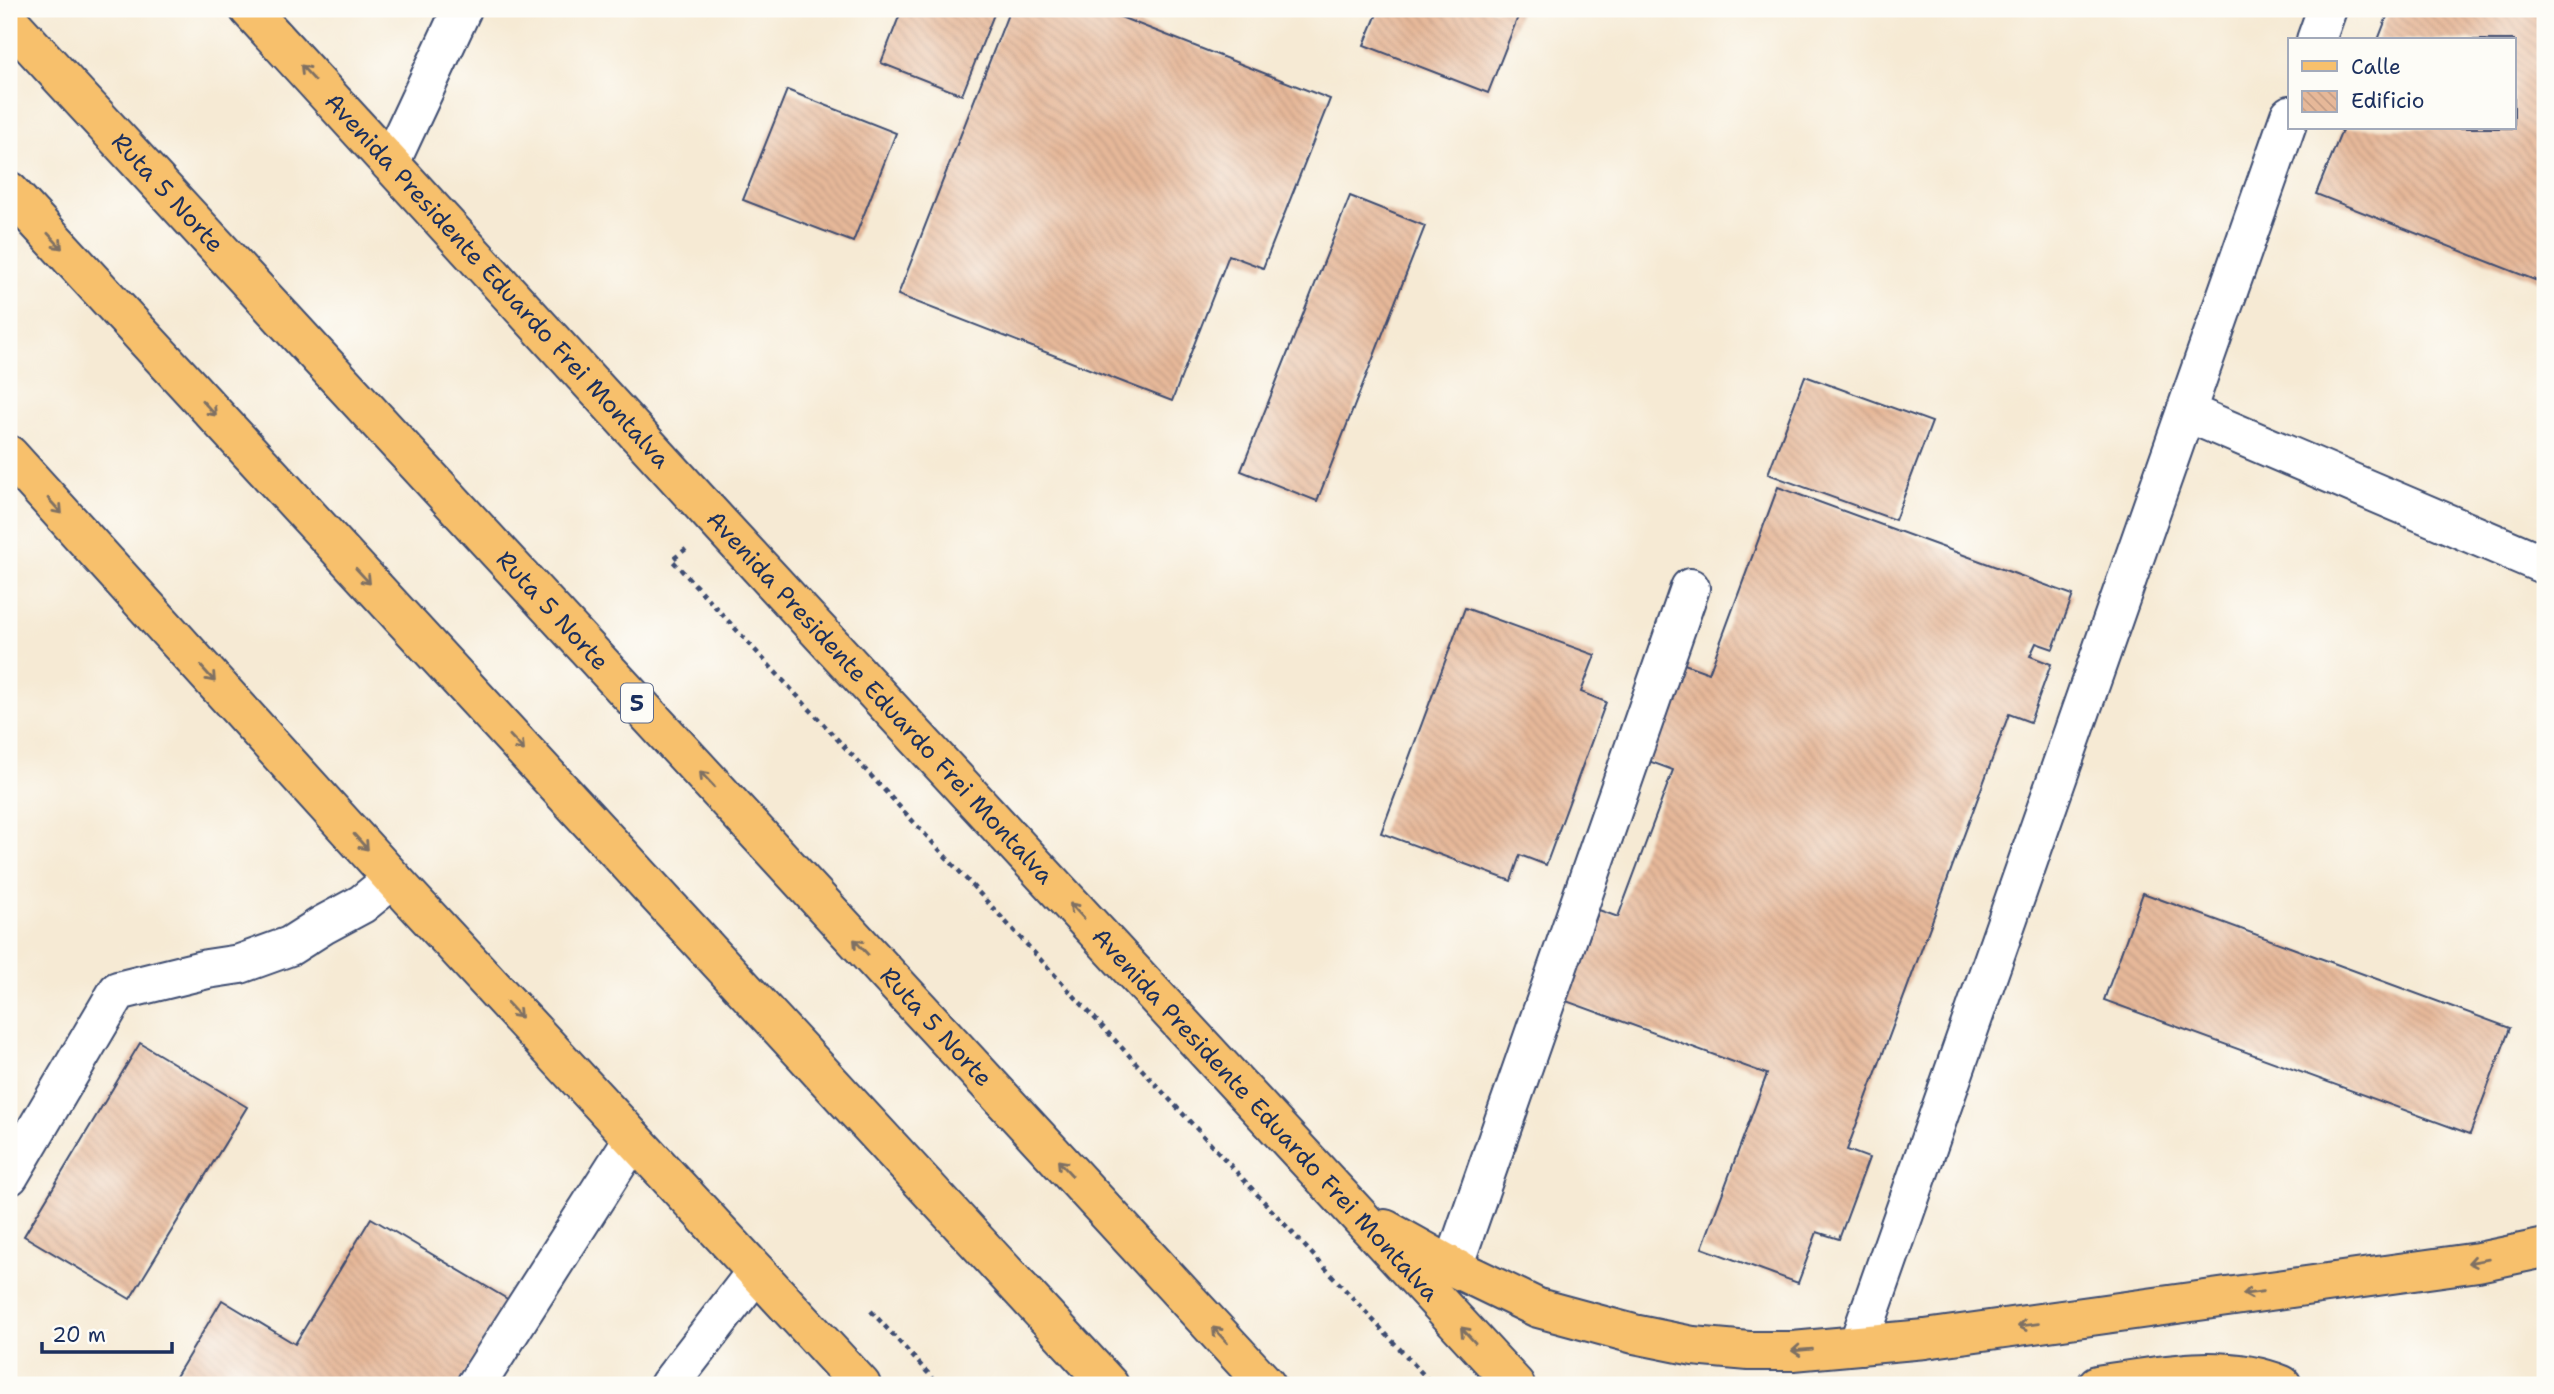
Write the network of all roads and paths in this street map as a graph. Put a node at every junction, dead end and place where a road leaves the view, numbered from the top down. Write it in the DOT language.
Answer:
graph roads {
  1 [pos="249,9"];
  2 [pos="2327,9"];
  3 [pos="455,10"];
  4 [pos="9,21"];
  5 [pos="2317,38"];
  6 [pos="2288,121"];
  7 [pos="390,163"];
  8 [pos="9,191"];
  9 [pos="2186,412"];
  10 [pos="9,455"];
  11 [pos="672,560"];
  12 [pos="2545,565"];
  13 [pos="1690,588"];
  14 [pos="393,879"];
  15 [pos="633,1139"];
  16 [pos="9,1176"];
  17 [pos="1356,1213"];
  18 [pos="2545,1248"];
  19 [pos="1453,1267"];
  20 [pos="756,1272"];
  21 [pos="871,1311"];
  22 [pos="1858,1345"];
  23 [pos="476,1385"];
  24 [pos="669,1385"];
  25 [pos="861,1385"];
  26 [pos="939,1385"];
  27 [pos="1109,1385"];
  28 [pos="1266,1385"];
  29 [pos="1433,1385"];
  30 [pos="1515,1385"];
  31 [pos="2097,1385"];
  32 [pos="2283,1385"];
  7 -- 1 [label="main road, Avenida Presidente Eduardo Frei Montalva, one-way"];
  2 -- 5 [label="lane"];
  3 -- 7 [label="lane"];
  28 -- 4 [label="main road, Ruta 5 Norte / 5, one-way"];
  6 -- 9 [label="lane"];
  17 -- 7 [label="main road, Avenida Presidente Eduardo Frei Montalva, one-way"];
  8 -- 27 [label="main road, one-way"];
  9 -- 12 [label="lane"];
  9 -- 22 [label="lane"];
  10 -- 14 [label="main road, one-way"];
  11 -- 29 [label="path"];
  13 -- 19 [label="lane"];
  14 -- 15 [label="main road, one-way"];
  14 -- 16 [label="lane"];
  15 -- 20 [label="main road"];
  15 -- 23 [label="lane"];
  17 -- 19 [label="main road"];
  30 -- 17 [label="main road, Avenida Presidente Eduardo Frei Montalva, one-way"];
  18 -- 22 [label="main road, one-way"];
  22 -- 19 [label="main road, one-way"];
  20 -- 24 [label="lane"];
  20 -- 25 [label="main road"];
  21 -- 26 [label="path"];
  31 -- 32 [label="main road"];
}
